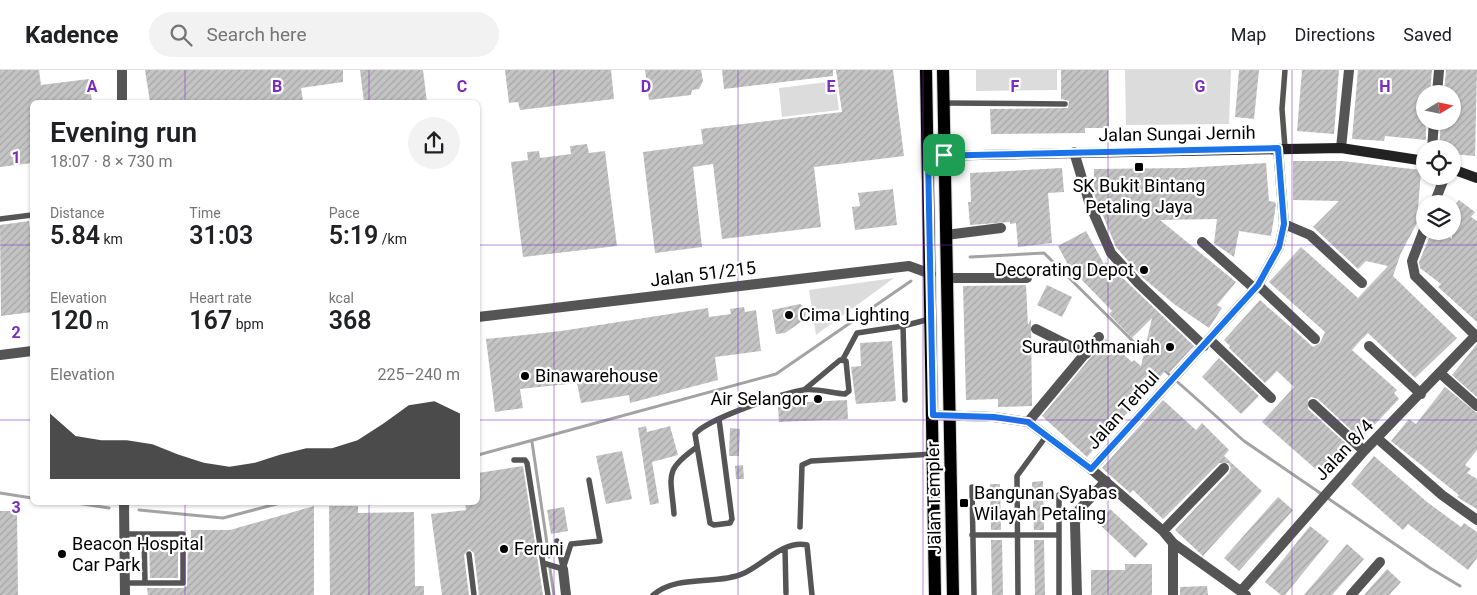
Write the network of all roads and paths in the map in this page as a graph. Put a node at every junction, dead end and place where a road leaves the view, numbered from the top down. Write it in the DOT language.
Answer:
graph roads {
  1 [pos="122,70"];
  2 [pos="926,70"];
  3 [pos="943,70"];
  4 [pos="1286,70"];
  5 [pos="1348,70"];
  6 [pos="1439,70"];
  7 [pos="1438,85"];
  8 [pos="122,100"];
  9 [pos="943,103"];
  10 [pos="1066,104"];
  11 [pos="1281,148"];
  12 [pos="1341,148"];
  13 [pos="1074,152"];
  14 [pos="944,155"];
  15 [pos="928,156"];
  16 [pos="1416,160"];
  17 [pos="1461,172"];
  18 [pos="1477,178"];
  19 [pos="30,215"];
  20 [pos="0,219"];
  21 [pos="1284,224"];
  22 [pos="1001,228"];
  23 [pos="946,235"];
  24 [pos="1420,240"];
  25 [pos="1202,242"];
  26 [pos="931,274"];
  27 [pos="947,278"];
  28 [pos="1027,278"];
  29 [pos="1362,283"];
  30 [pos="1256,287"];
  31 [pos="480,317"];
  32 [pos="932,318"];
  33 [pos="904,326"];
  34 [pos="1036,329"];
  35 [pos="1476,336"];
  36 [pos="1099,337"];
  37 [pos="1315,339"];
  38 [pos="1207,342"];
  39 [pos="1369,346"];
  40 [pos="30,351"];
  41 [pos="0,354"];
  42 [pos="1086,354"];
  43 [pos="843,359"];
  44 [pos="1441,374"];
  45 [pos="804,390"];
  46 [pos="1421,394"];
  47 [pos="1271,398"];
  48 [pos="905,400"];
  49 [pos="1313,404"];
  50 [pos="1477,406"];
  51 [pos="933,415"];
  52 [pos="950,415"];
  53 [pos="719,419"];
  54 [pos="1028,422"];
  55 [pos="1047,435"];
  56 [pos="1377,438"];
  57 [pos="697,447"];
  58 [pos="1364,451"];
  59 [pos="934,454"];
  60 [pos="514,460"];
  61 [pos="1224,468"];
  62 [pos="1091,469"];
  63 [pos="589,480"];
  64 [pos="1106,482"];
  65 [pos="972,487"];
  66 [pos="1059,495"];
  67 [pos="124,505"];
  68 [pos="674,514"];
  69 [pos="1477,520"];
  70 [pos="800,527"];
  71 [pos="1163,531"];
  72 [pos="124,534"];
  73 [pos="144,534"];
  74 [pos="972,535"];
  75 [pos="1018,535"];
  76 [pos="1059,535"];
  77 [pos="557,541"];
  78 [pos="1173,543"];
  79 [pos="785,548"];
  80 [pos="468,554"];
  81 [pos="1380,562"];
  82 [pos="543,564"];
  83 [pos="563,569"];
  84 [pos="125,583"];
  85 [pos="144,583"];
  86 [pos="786,592"];
  87 [pos="1244,593"];
  88 [pos="125,595"];
  89 [pos="474,595"];
  90 [pos="548,595"];
  91 [pos="566,595"];
  92 [pos="654,595"];
  93 [pos="812,595"];
  94 [pos="935,595"];
  95 [pos="954,595"];
  96 [pos="974,595"];
  97 [pos="1018,595"];
  98 [pos="1058,595"];
  99 [pos="1077,595"];
  100 [pos="1173,595"];
  101 [pos="1351,595"];
  1 -- 8 [label="street"];
  2 -- 15 [label="main road, Jalan Templer"];
  3 -- 9 [label="main road, Jalan Templer"];
  4 -- 11 [label="lane"];
  5 -- 12 [label="street"];
  6 -- 7 [label="street"];
  9 -- 10 [label="lane"];
  9 -- 14 [label="main road, Jalan Templer"];
  11 -- 12 [label="street, Jalan Sungai Jernih"];
  11 -- 13 [label="street, Jalan Sungai Jernih"];
  11 -- 21 [label="street, Jalan Terbul"];
  12 -- 16 [label="street, Jalan Sungai Jernih"];
  13 -- 14 [label="street, Jalan Sungai Jernih"];
  13 -- 38 [label="street"];
  14 -- 15 [label="street, Jalan Sungai Jernih"];
  14 -- 23 [label="main road, Jalan Templer"];
  15 -- 26 [label="main road, Jalan Templer"];
  17 -- 18 [label="street"];
  19 -- 20 [label="lane"];
  21 -- 29 [label="street"];
  21 -- 30 [label="street, Jalan Terbul"];
  22 -- 23 [label="street"];
  23 -- 27 [label="main road, Jalan Templer"];
  24 -- 35 [label="street"];
  25 -- 30 [label="street"];
  26 -- 31 [label="street, Jalan 51/215"];
  26 -- 32 [label="main road, Jalan Templer"];
  27 -- 28 [label="street"];
  27 -- 52 [label="main road, Jalan Templer"];
  30 -- 37 [label="street"];
  30 -- 38 [label="street, Jalan Terbul"];
  32 -- 33 [label="lane"];
  32 -- 51 [label="main road, Jalan Templer"];
  33 -- 43 [label="lane"];
  33 -- 48 [label="lane"];
  34 -- 42 [label="street"];
  35 -- 44 [label="street, Jalan 8/4"];
  36 -- 42 [label="street"];
  38 -- 47 [label="street"];
  38 -- 62 [label="street, Jalan Terbul"];
  39 -- 46 [label="street"];
  40 -- 41 [label="street"];
  42 -- 54 [label="street"];
  43 -- 45 [label="lane"];
  43 -- 45 [label="lane"];
  44 -- 46 [label="street, Jalan 8/4"];
  44 -- 50 [label="street"];
  45 -- 53 [label="lane"];
  46 -- 56 [label="street, Jalan 8/4"];
  49 -- 58 [label="street"];
  51 -- 52 [label="street"];
  51 -- 59 [label="main road, Jalan Templer"];
  52 -- 54 [label="street"];
  52 -- 95 [label="main road, Jalan Templer"];
  53 -- 57 [label="lane"];
  53 -- 57 [label="lane"];
  54 -- 55 [label="street"];
  55 -- 62 [label="street"];
  55 -- 75 [label="lane"];
  56 -- 58 [label="street, Jalan 8/4"];
  56 -- 69 [label="street"];
  57 -- 68 [label="lane"];
  58 -- 87 [label="street, Jalan 8/4"];
  59 -- 70 [label="lane"];
  59 -- 94 [label="main road, Jalan Templer"];
  60 -- 82 [label="lane"];
  61 -- 71 [label="street"];
  62 -- 64 [label="street"];
  63 -- 83 [label="lane"];
  64 -- 71 [label="street"];
  64 -- 99 [label="street"];
  65 -- 74 [label="lane"];
  66 -- 76 [label="lane"];
  67 -- 72 [label="street"];
  71 -- 78 [label="street"];
  72 -- 73 [label="lane"];
  72 -- 84 [label="street"];
  73 -- 85 [label="lane"];
  73 -- 85 [label="lane"];
  74 -- 75 [label="lane"];
  74 -- 96 [label="lane"];
  75 -- 76 [label="lane"];
  75 -- 97 [label="lane"];
  76 -- 98 [label="lane"];
  77 -- 83 [label="lane"];
  78 -- 87 [label="street"];
  78 -- 100 [label="street"];
  79 -- 86 [label="lane"];
  79 -- 92 [label="lane"];
  79 -- 93 [label="lane"];
  80 -- 89 [label="lane"];
  81 -- 101 [label="street"];
  82 -- 83 [label="lane"];
  82 -- 90 [label="lane"];
  83 -- 91 [label="street"];
  84 -- 85 [label="lane"];
  84 -- 88 [label="street"];
}
